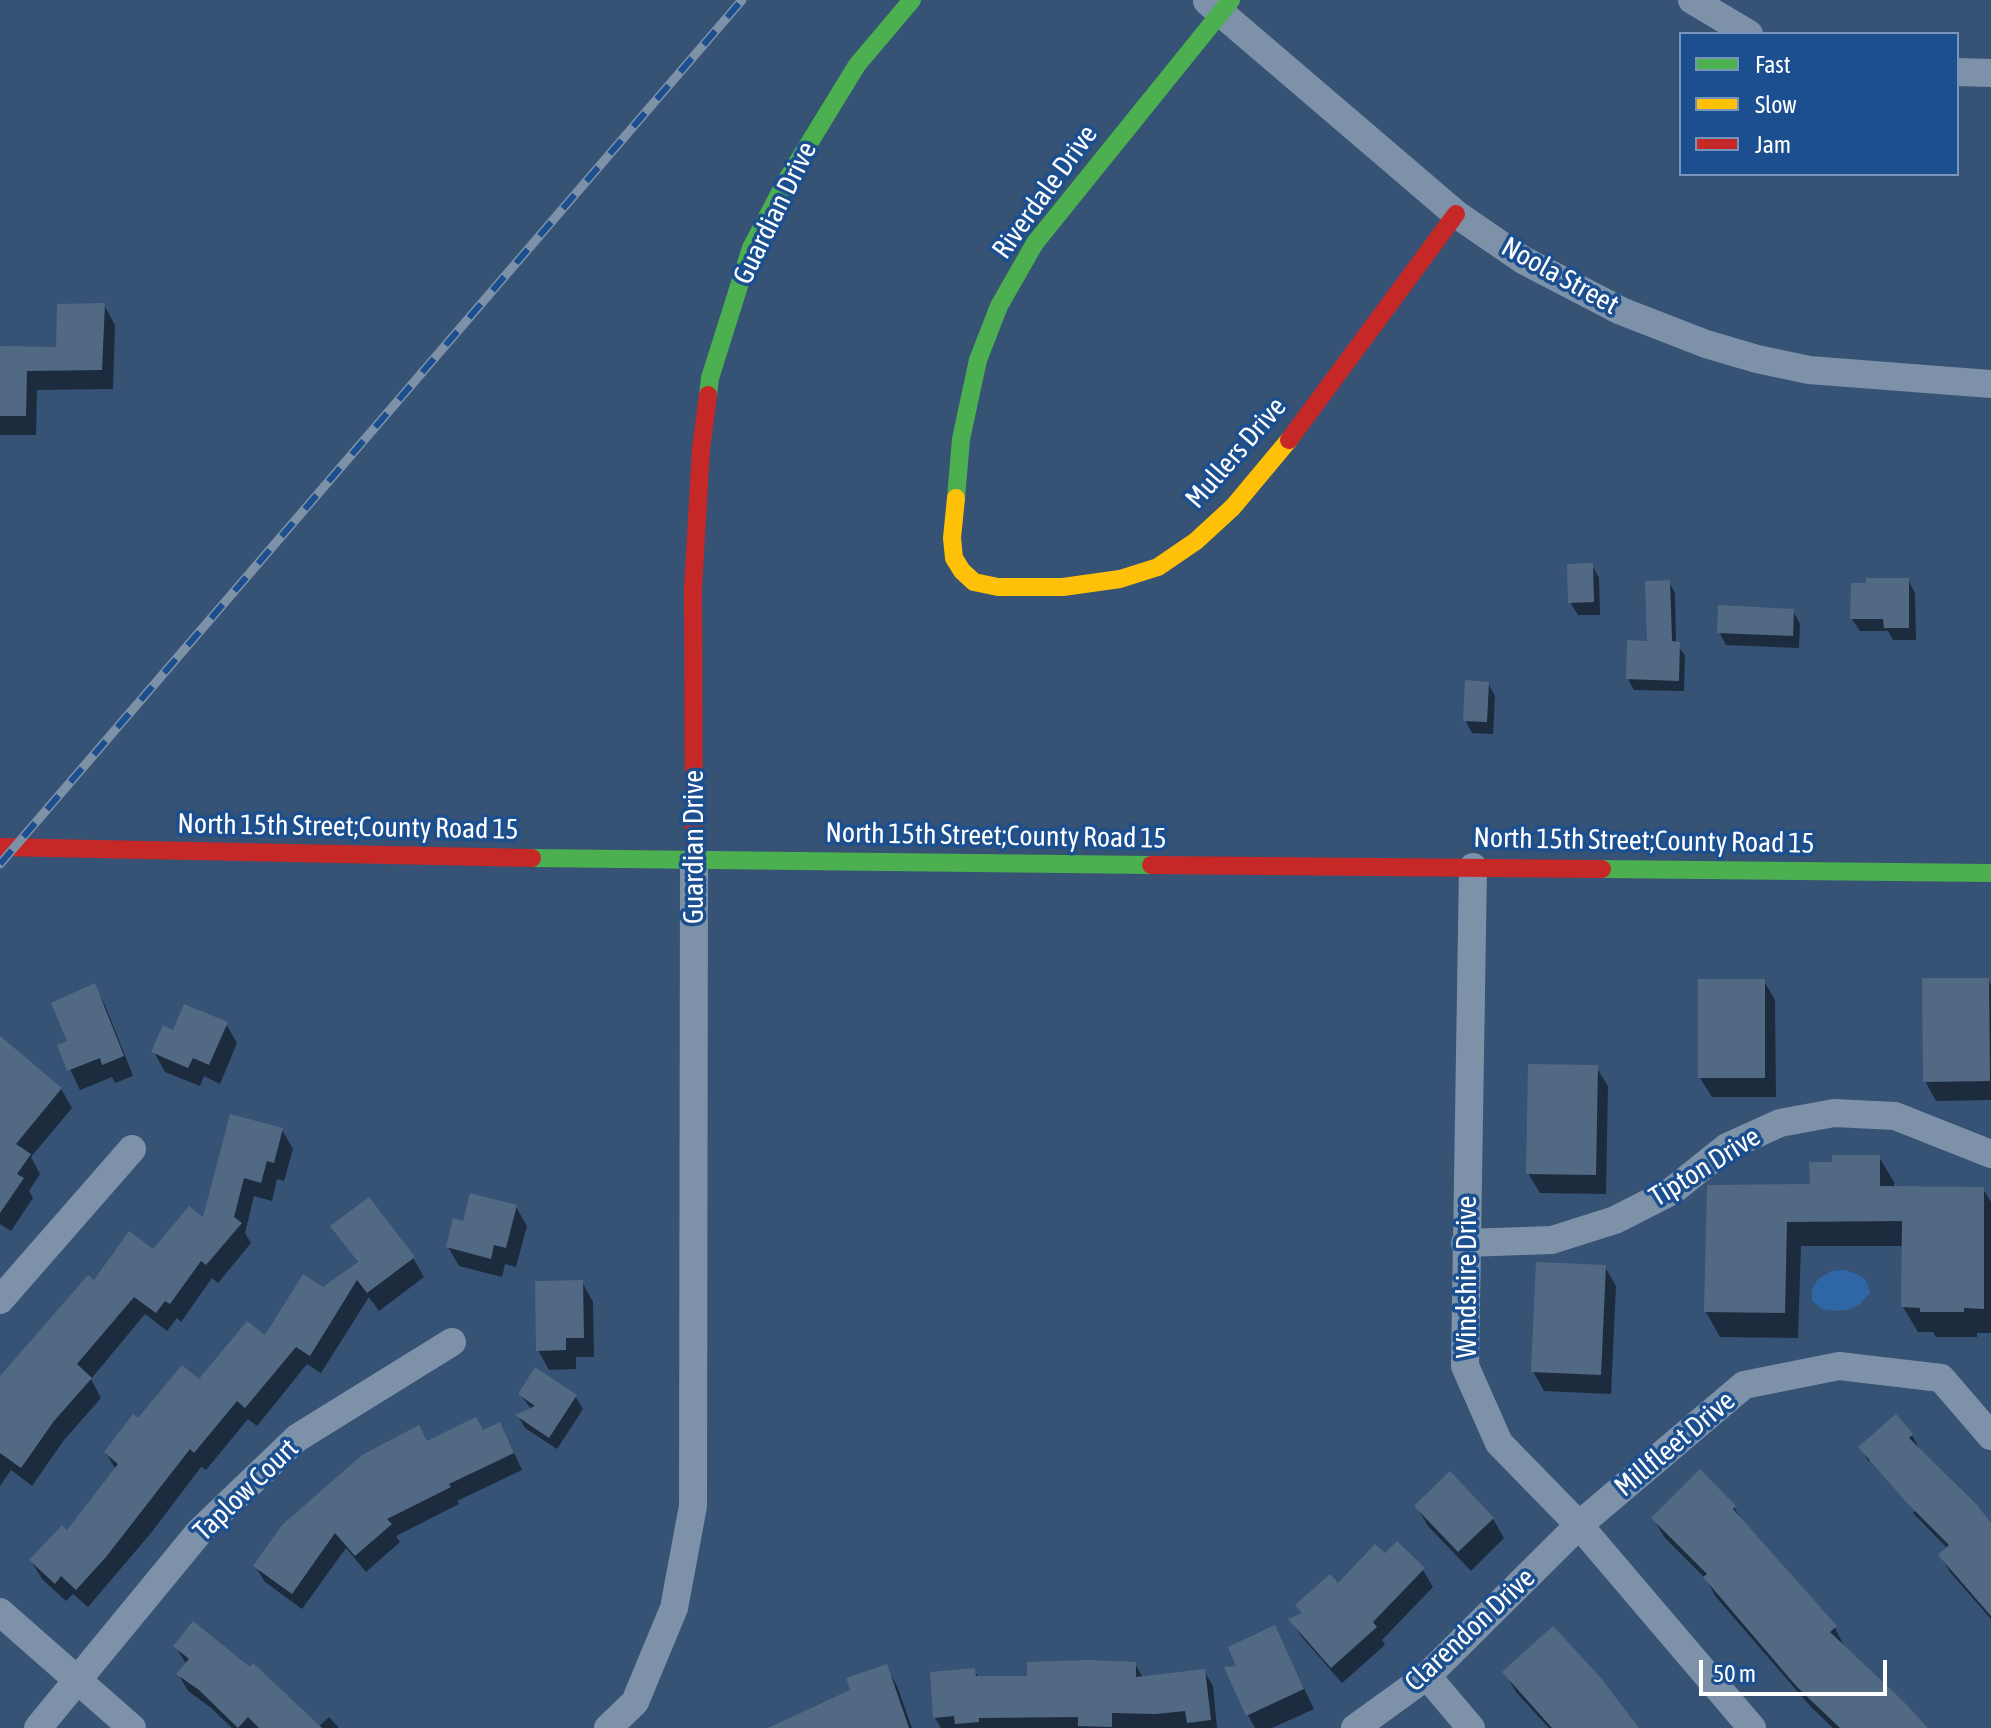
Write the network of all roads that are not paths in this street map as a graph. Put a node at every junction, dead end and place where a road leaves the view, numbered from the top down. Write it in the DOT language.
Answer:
graph roads {
  1 [pos="912,0"];
  2 [pos="1692,0"];
  3 [pos="1219,4"];
  4 [pos="1746,32"];
  5 [pos="1959,72"];
  6 [pos="1991,73"];
  7 [pos="1456,214"];
  8 [pos="1991,384"];
  9 [pos="974,582"];
  10 [pos="0,847"];
  11 [pos="694,861"];
  12 [pos="1473,867"];
  13 [pos="1991,873"];
  14 [pos="132,1149"];
  15 [pos="1991,1154"];
  16 [pos="1465,1243"];
  17 [pos="0,1300"];
  18 [pos="452,1342"];
  19 [pos="1991,1436"];
  20 [pos="1579,1525"];
  21 [pos="0,1612"];
  22 [pos="1427,1676"];
  23 [pos="79,1681"];
  24 [pos="38,1728"];
  25 [pos="132,1728"];
  26 [pos="608,1728"];
  27 [pos="1355,1728"];
  28 [pos="1471,1728"];
  29 [pos="1752,1728"];
  1 -- 11 [label="street, Guardian Drive"];
  2 -- 4 [label="street"];
  3 -- 7 [label="street, Noola Street"];
  3 -- 9 [label="street, Riverdale Drive"];
  5 -- 6 [label="street"];
  7 -- 8 [label="street, Noola Street"];
  7 -- 9 [label="street, Mullers Drive"];
  10 -- 11 [label="street, North 15th Street;County Road 15"];
  11 -- 12 [label="street, North 15th Street;County Road 15"];
  11 -- 26 [label="street, Guardian Drive"];
  12 -- 13 [label="street, North 15th Street;County Road 15"];
  12 -- 16 [label="street, Windshire Drive"];
  14 -- 17 [label="street"];
  15 -- 16 [label="street, Tipton Drive"];
  16 -- 20 [label="street, Windshire Drive"];
  18 -- 23 [label="street, Taplow Court"];
  19 -- 20 [label="street, Millfleet Drive"];
  20 -- 22 [label="street, Clarendon Drive"];
  20 -- 29 [label="street, Windshire Drive"];
  21 -- 23 [label="street"];
  22 -- 27 [label="street, Clarendon Drive"];
  22 -- 28 [label="street"];
  23 -- 24 [label="street, Taplow Court"];
  23 -- 25 [label="street"];
}
